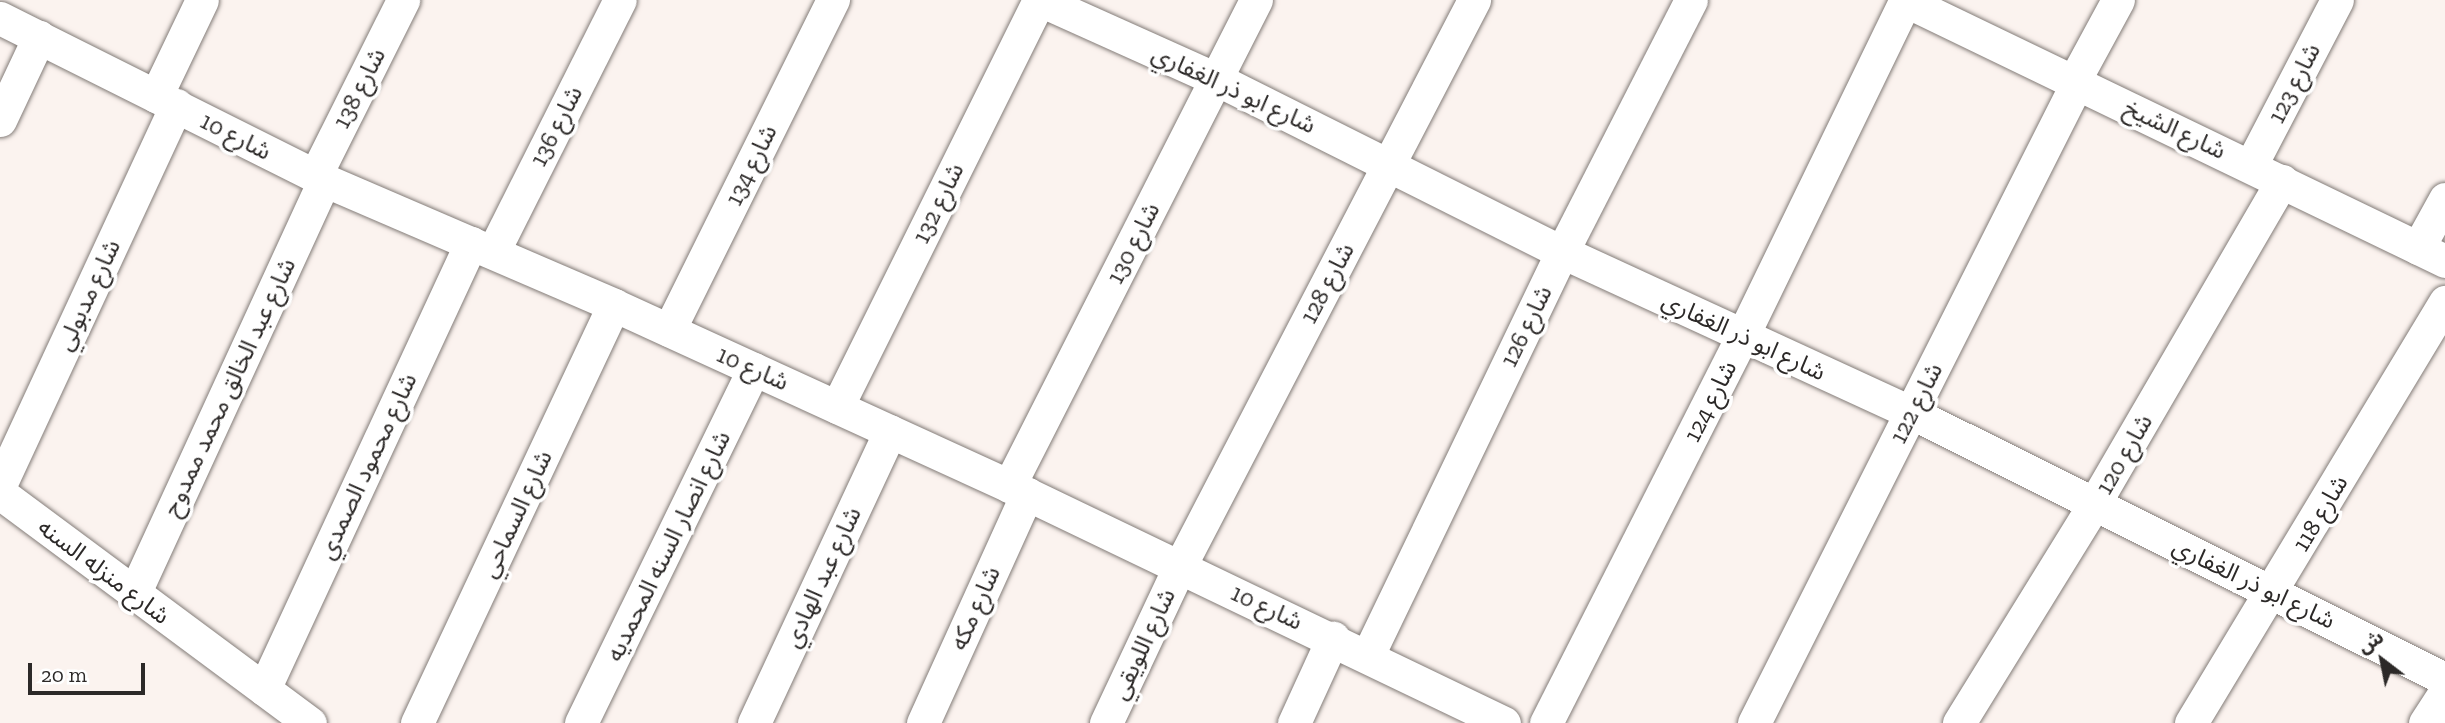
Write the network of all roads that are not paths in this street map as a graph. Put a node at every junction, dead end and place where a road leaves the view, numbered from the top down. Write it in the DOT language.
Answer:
graph roads {
  1 [pos="202,0"];
  2 [pos="403,0"];
  3 [pos="620,0"];
  4 [pos="833,0"];
  5 [pos="1039,0"];
  6 [pos="1256,0"];
  7 [pos="1474,0"];
  8 [pos="1691,0"];
  9 [pos="1905,0"];
  10 [pos="2118,0"];
  11 [pos="2337,0"];
  12 [pos="0,18"];
  13 [pos="39,37"];
  14 [pos="1216,79"];
  15 [pos="2076,82"];
  16 [pos="166,100"];
  17 [pos="0,120"];
  18 [pos="1389,164"];
  19 [pos="2251,165"];
  20 [pos="319,178"];
  21 [pos="2282,181"];
  22 [pos="2445,199"];
  23 [pos="482,248"];
  24 [pos="1562,252"];
  25 [pos="2432,255"];
  26 [pos="2445,302"];
  27 [pos="614,305"];
  28 [pos="669,330"];
  29 [pos="1743,335"];
  30 [pos="754,369"];
  31 [pos="837,407"];
  32 [pos="1912,413"];
  33 [pos="890,432"];
  34 [pos="0,485"];
  35 [pos="1018,490"];
  36 [pos="0,493"];
  37 [pos="2094,504"];
  38 [pos="1180,566"];
  39 [pos="2273,591"];
  40 [pos="134,594"];
  41 [pos="1333,638"];
  42 [pos="1368,655"];
  43 [pos="2445,679"];
  44 [pos="264,689"];
  45 [pos="2445,692"];
  46 [pos="310,723"];
  47 [pos="417,723"];
  48 [pos="581,723"];
  49 [pos="754,723"];
  50 [pos="923,723"];
  51 [pos="1105,723"];
  52 [pos="1294,723"];
  53 [pos="1503,723"];
  54 [pos="1546,723"];
  55 [pos="1754,723"];
  56 [pos="1959,723"];
  57 [pos="2191,723"];
  58 [pos="2424,723"];
  1 -- 16 [label="street, شارع مدبولي"];
  2 -- 20 [label="street, شارع 138"];
  3 -- 23 [label="street, شارع 136"];
  4 -- 28 [label="street, شارع 134"];
  5 -- 14 [label="street, شارع ابو ذر الغفاري"];
  5 -- 31 [label="street, شارع 132"];
  6 -- 14 [label="street, شارع 130"];
  7 -- 18 [label="street, شارع 128"];
  8 -- 24 [label="street, شارع 126"];
  9 -- 15 [label="street, شارع الشيخ"];
  9 -- 29 [label="street, شارع 124"];
  10 -- 15 [label="street, شارع 122"];
  11 -- 19 [label="street, شارع 123"];
  12 -- 13 [label="street, شارع 10"];
  13 -- 16 [label="street, شارع 10"];
  13 -- 17 [label="street"];
  14 -- 18 [label="street, شارع ابو ذر الغفاري"];
  14 -- 35 [label="street, شارع 130"];
  15 -- 19 [label="street, شارع الشيخ"];
  15 -- 32 [label="street, شارع 122"];
  16 -- 20 [label="street, شارع 10"];
  16 -- 34 [label="street, شارع مدبولي"];
  18 -- 24 [label="street, شارع ابو ذر الغفاري"];
  18 -- 38 [label="street, شارع 128"];
  19 -- 21 [label="street, شارع الشيخ"];
  20 -- 23 [label="street, شارع 10"];
  20 -- 40 [label="street, شارع عبد الخالق محمد ممدوح"];
  21 -- 25 [label="street, شارع الشيخ"];
  21 -- 37 [label="street, شارع 120"];
  22 -- 25 [label="street"];
  23 -- 27 [label="street, شارع 10"];
  23 -- 44 [label="street, شارع محمود الصمدي"];
  24 -- 29 [label="street, شارع ابو ذر الغفاري"];
  24 -- 42 [label="street, شارع 126"];
  26 -- 39 [label="street, شارع 118"];
  27 -- 28 [label="street, شارع 10"];
  27 -- 47 [label="street, شارع السماحي"];
  28 -- 30 [label="street, شارع 10"];
  29 -- 32 [label="street, شارع ابو ذر الغفاري"];
  29 -- 54 [label="street, شارع 124"];
  30 -- 31 [label="street, شارع 10"];
  30 -- 48 [label="street, شارع انصار السنه المحمديه"];
  31 -- 33 [label="street, شارع 10"];
  32 -- 37 [label="street, شارع ابو ذر الغفاري"];
  32 -- 55 [label="street, شارع 122"];
  33 -- 35 [label="street, شارع 10"];
  33 -- 49 [label="street, شارع عبد الهادي"];
  35 -- 38 [label="street, شارع 10"];
  35 -- 50 [label="street, شارع مكه"];
  36 -- 40 [label="street, شارع منزله السنه"];
  37 -- 39 [label="street, شارع ابو ذر الغفاري"];
  37 -- 56 [label="street, شارع 120"];
  38 -- 41 [label="street, شارع 10"];
  38 -- 51 [label="street, شارع اللويقي"];
  39 -- 43 [label="street, شارع ابو ذر الغفاري"];
  39 -- 57 [label="street, شارع 118"];
  40 -- 44 [label="street, شارع منزله السنه"];
  41 -- 42 [label="street, شارع 10"];
  41 -- 52 [label="street"];
  42 -- 53 [label="street, شارع 10"];
  44 -- 46 [label="street, شارع منزله السنه"];
  45 -- 58 [label="street"];
}
